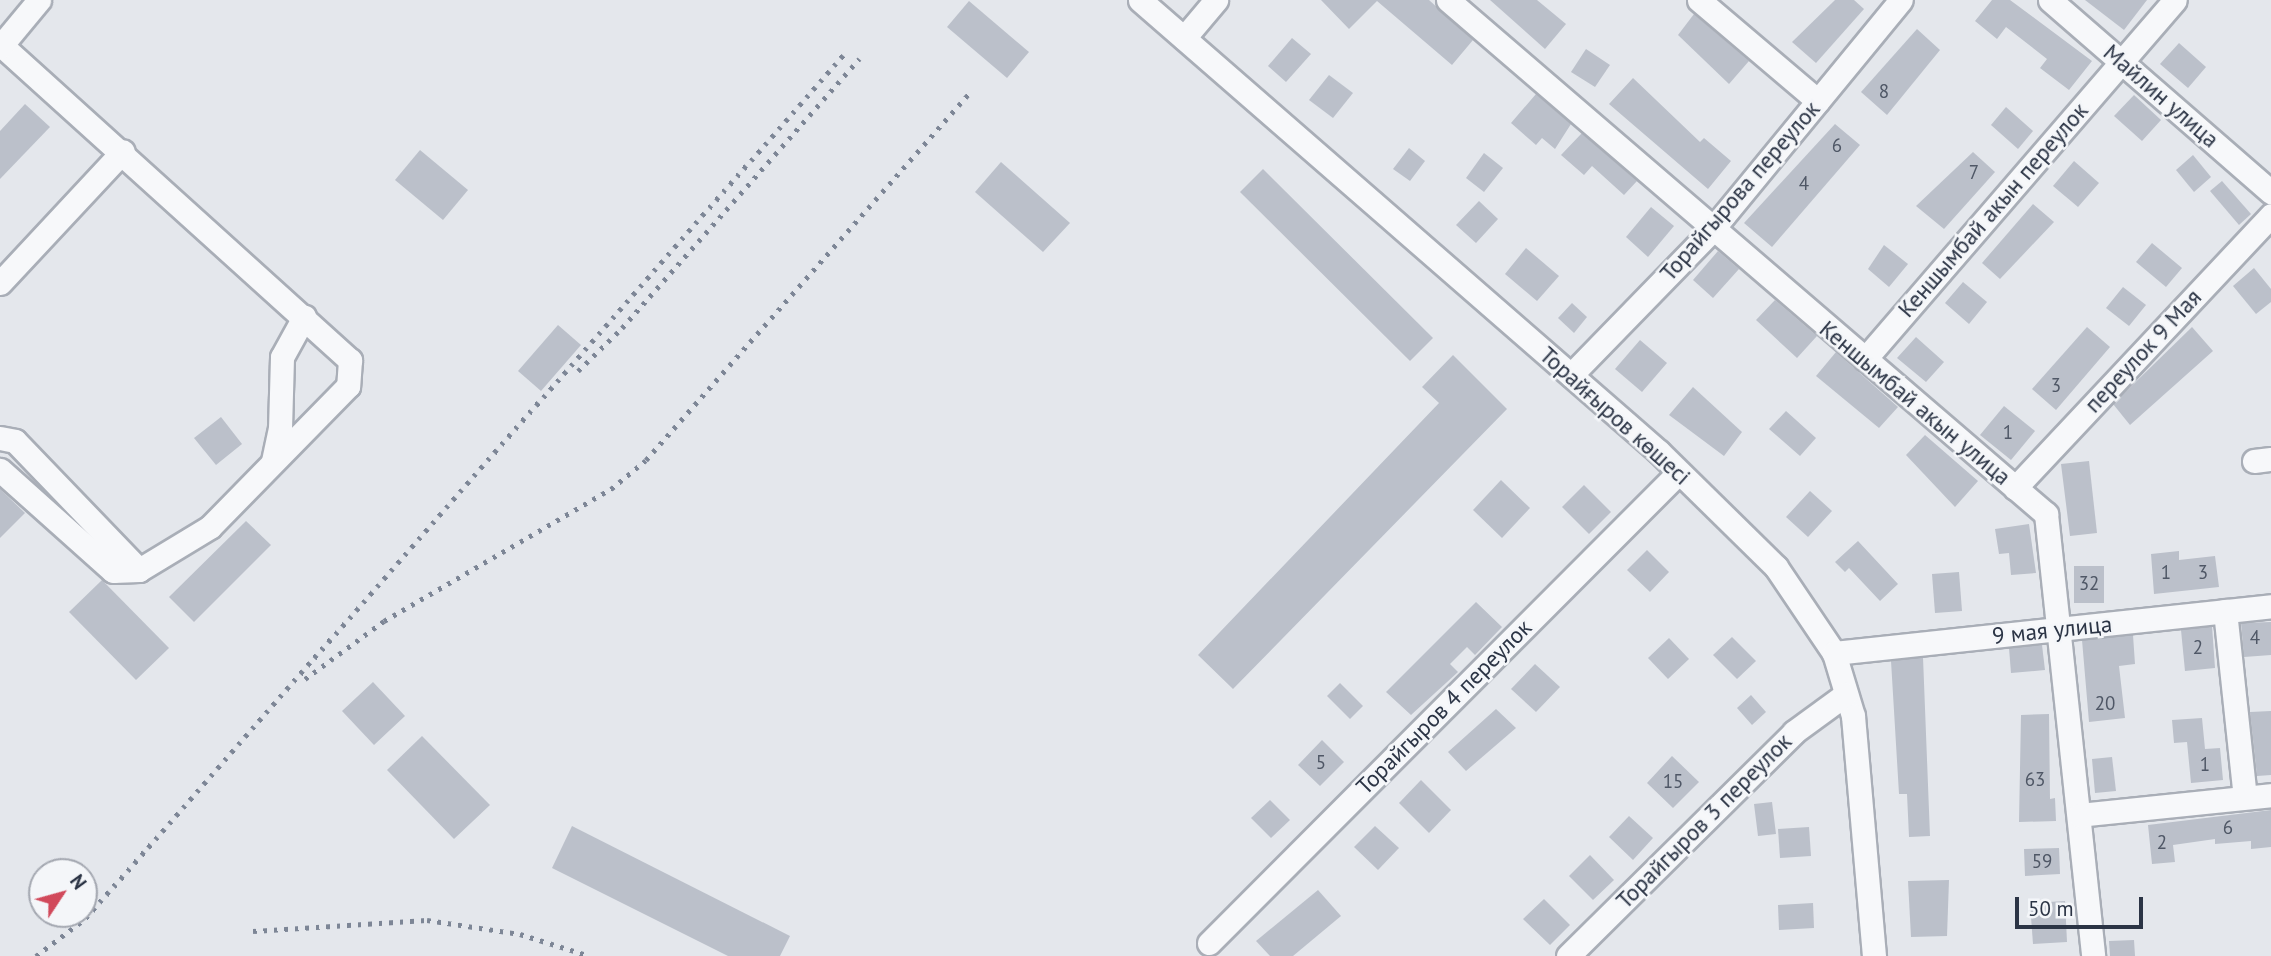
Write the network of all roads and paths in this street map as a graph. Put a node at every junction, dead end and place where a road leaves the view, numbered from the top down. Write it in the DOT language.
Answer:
graph roads {
  1 [pos="39,0"];
  2 [pos="1140,0"];
  3 [pos="1216,0"];
  4 [pos="1448,0"];
  5 [pos="1699,0"];
  6 [pos="1900,0"];
  7 [pos="2050,0"];
  8 [pos="2175,0"];
  9 [pos="1184,38"];
  10 [pos="0,45"];
  11 [pos="2122,62"];
  12 [pos="1818,101"];
  13 [pos="123,151"];
  14 [pos="2271,192"];
  15 [pos="2271,215"];
  16 [pos="1711,231"];
  17 [pos="0,283"];
  18 [pos="304,317"];
  19 [pos="1865,359"];
  20 [pos="1571,375"];
  21 [pos="0,438"];
  22 [pos="272,464"];
  23 [pos="0,470"];
  24 [pos="1679,472"];
  25 [pos="2015,488"];
  26 [pos="139,570"];
  27 [pos="2271,607"];
  28 [pos="2225,611"];
  29 [pos="2062,630"];
  30 [pos="1834,653"];
  31 [pos="1846,694"];
  32 [pos="2271,795"];
  33 [pos="2245,797"];
  34 [pos="2079,815"];
  35 [pos="1209,943"];
  36 [pos="1568,956"];
  37 [pos="1874,956"];
  38 [pos="2093,956"];
  1 -- 10 [label="street"];
  2 -- 9 [label="street, Торайғыров көшесі"];
  3 -- 9 [label="street"];
  4 -- 16 [label="street, Кеншымбай акын улица"];
  5 -- 12 [label="street"];
  6 -- 12 [label="street, Торайгырова переулок"];
  7 -- 11 [label="street, Майлин улица"];
  8 -- 11 [label="street, Кеншымбай акын переулок"];
  9 -- 20 [label="street, Торайғыров көшесі"];
  10 -- 13 [label="street"];
  11 -- 14 [label="street, Майлин улица"];
  11 -- 19 [label="street, Кеншымбай акын переулок"];
  12 -- 16 [label="street, Торайгырова переулок"];
  13 -- 17 [label="street"];
  13 -- 18 [label="street"];
  15 -- 25 [label="street, переулок 9 Мая"];
  16 -- 19 [label="street, Кеншымбай акын улица"];
  16 -- 20 [label="street, Торайгырова переулок"];
  18 -- 22 [label="street"];
  18 -- 22 [label="street"];
  19 -- 25 [label="street, Кеншымбай акын улица"];
  20 -- 24 [label="street, Торайғыров көшесі"];
  21 -- 26 [label="street"];
  22 -- 26 [label="street"];
  23 -- 26 [label="street"];
  24 -- 30 [label="street, Торайғыров көшесі"];
  24 -- 35 [label="street, Торайгыров 4 переулок"];
  25 -- 29 [label="street, Кеншымбай акын улица"];
  27 -- 28 [label="street, 9 мая улица"];
  28 -- 29 [label="street, 9 мая улица"];
  28 -- 33 [label="street"];
  29 -- 30 [label="street, 9 мая улица"];
  29 -- 34 [label="street, Кеншымбай акын улица"];
  30 -- 31 [label="street, Торайғыров көшесі"];
  31 -- 36 [label="street, Торайгыров 3 переулок"];
  31 -- 37 [label="street, Торайғыров көшесі"];
  32 -- 33 [label="street"];
  33 -- 34 [label="street"];
  34 -- 38 [label="street, Кеншымбай акын улица"];
}
